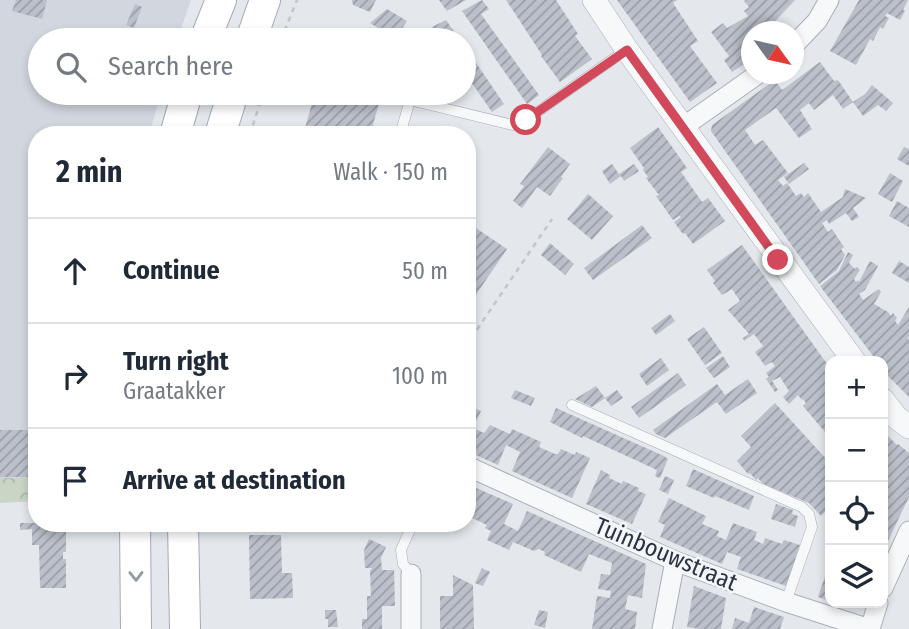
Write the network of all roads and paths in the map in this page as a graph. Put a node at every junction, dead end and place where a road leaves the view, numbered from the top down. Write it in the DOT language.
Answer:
graph roads {
  1 [pos="221,0"];
  2 [pos="265,0"];
  3 [pos="297,0"];
  4 [pos="594,0"];
  5 [pos="829,0"];
  6 [pos="210,28"];
  7 [pos="255,28"];
  8 [pos="286,28"];
  9 [pos="804,35"];
  10 [pos="627,50"];
  11 [pos="744,84"];
  12 [pos="184,105"];
  13 [pos="229,105"];
  14 [pos="259,105"];
  15 [pos="409,105"];
  16 [pos="431,105"];
  17 [pos="178,126"];
  18 [pos="223,126"];
  19 [pos="253,126"];
  20 [pos="403,126"];
  21 [pos="683,127"];
  22 [pos="552,219"];
  23 [pos="476,331"];
  24 [pos="850,356"];
  25 [pos="572,405"];
  26 [pos="888,406"];
  27 [pos="909,427"];
  28 [pos="476,470"];
  29 [pos="909,531"];
  30 [pos="135,532"];
  31 [pos="183,532"];
  32 [pos="409,532"];
  33 [pos="675,561"];
  34 [pos="411,574"];
  35 [pos="888,577"];
  36 [pos="786,602"];
  37 [pos="876,608"];
  38 [pos="136,629"];
  39 [pos="185,629"];
  40 [pos="411,629"];
  41 [pos="662,629"];
  42 [pos="870,629"];
  1 -- 6 [label="main road"];
  2 -- 7 [label="main road"];
  3 -- 8 [label="path"];
  4 -- 10 [label="street"];
  5 -- 9 [label="street"];
  10 -- 16 [label="lane"];
  10 -- 21 [label="street"];
  11 -- 21 [label="street"];
  12 -- 17 [label="main road"];
  13 -- 18 [label="main road"];
  14 -- 19 [label="path"];
  15 -- 20 [label="lane"];
  21 -- 24 [label="street"];
  22 -- 23 [label="path"];
  25 -- 36 [label="lane"];
  26 -- 27 [label="street"];
  28 -- 33 [label="street, Tuinbouwstraat"];
  29 -- 35 [label="street"];
  30 -- 38 [label="main road, one-way"];
  31 -- 39 [label="main road"];
  32 -- 34 [label="lane"];
  33 -- 36 [label="street, Tuinbouwstraat"];
  33 -- 41 [label="street"];
  34 -- 40 [label="street"];
  36 -- 42 [label="street, Tuinbouwstraat"];
  37 -- 42 [label="street"];
}
